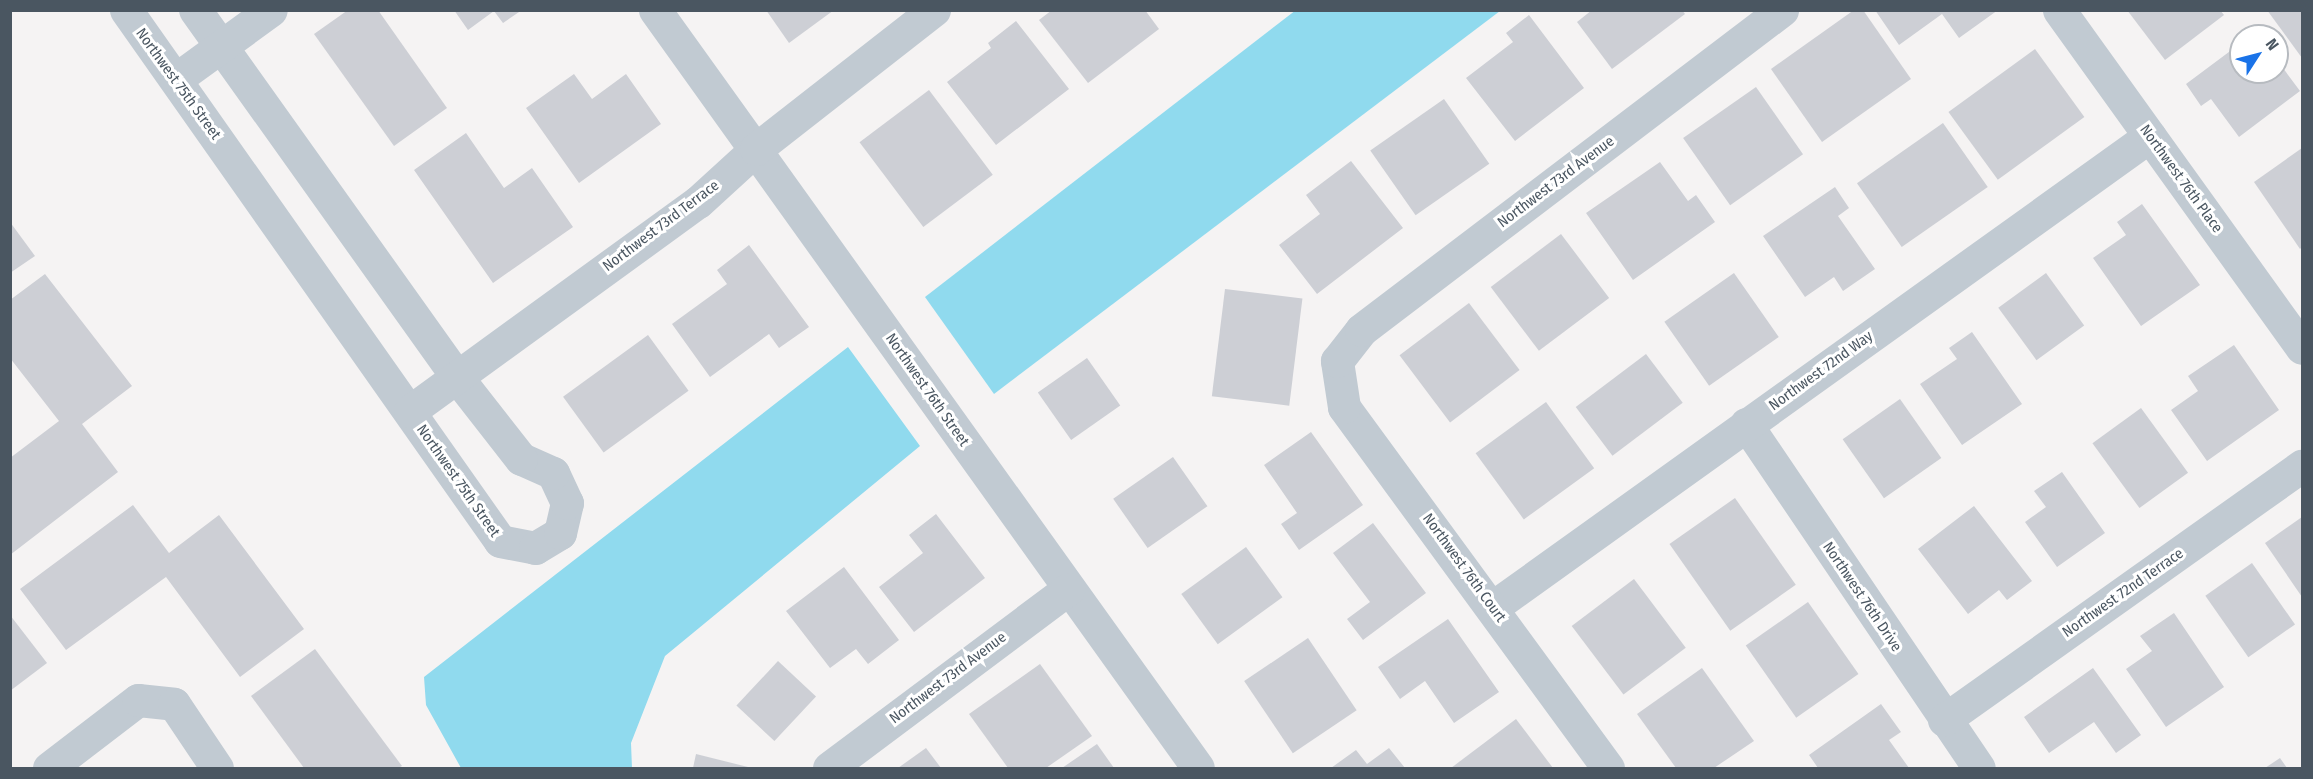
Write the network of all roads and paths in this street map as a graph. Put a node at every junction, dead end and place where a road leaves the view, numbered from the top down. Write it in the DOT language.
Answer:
graph roads {
  1 [pos="126,10"];
  2 [pos="195,10"];
  3 [pos="271,10"];
  4 [pos="655,10"];
  5 [pos="934,10"];
  6 [pos="1782,10"];
  7 [pos="2059,10"];
  8 [pos="221,46"];
  9 [pos="176,79"];
  10 [pos="2150,136"];
  11 [pos="756,149"];
  12 [pos="2302,348"];
  13 [pos="1337,361"];
  14 [pos="457,377"];
  15 [pos="410,411"];
  16 [pos="1746,424"];
  17 [pos="2302,466"];
  18 [pos="1068,589"];
  19 [pos="1493,607"];
  20 [pos="1944,720"];
  21 [pos="49,768"];
  22 [pos="217,768"];
  23 [pos="829,768"];
  24 [pos="1198,768"];
  25 [pos="1608,768"];
  26 [pos="1979,768"];
  1 -- 9 [label="street, Northwest 75th Street"];
  2 -- 8 [label="street, Northwest 75th Street"];
  3 -- 8 [label="street"];
  4 -- 11 [label="street, Northwest 76th Street"];
  5 -- 11 [label="street, Northwest 73rd Terrace"];
  6 -- 13 [label="street, Northwest 73rd Avenue"];
  7 -- 10 [label="street, Northwest 76th Place"];
  8 -- 9 [label="street"];
  8 -- 14 [label="street, Northwest 75th Street"];
  9 -- 15 [label="street, Northwest 75th Street"];
  10 -- 12 [label="street, Northwest 76th Place"];
  10 -- 16 [label="street, Northwest 72nd Way"];
  11 -- 14 [label="street, Northwest 73rd Terrace"];
  11 -- 18 [label="street, Northwest 76th Street"];
  13 -- 19 [label="street, Northwest 76th Court"];
  14 -- 15 [label="street, Northwest 73rd Terrace"];
  14 -- 15 [label="street, Northwest 75th Street"];
  16 -- 19 [label="street, Northwest 72nd Way"];
  16 -- 20 [label="street, Northwest 76th Drive"];
  17 -- 20 [label="street, Northwest 72nd Terrace"];
  18 -- 23 [label="street, Northwest 73rd Avenue"];
  18 -- 24 [label="street, Northwest 76th Street"];
  19 -- 25 [label="street, Northwest 76th Court"];
  20 -- 26 [label="street, Northwest 76th Drive"];
  21 -- 22 [label="street"];
}
